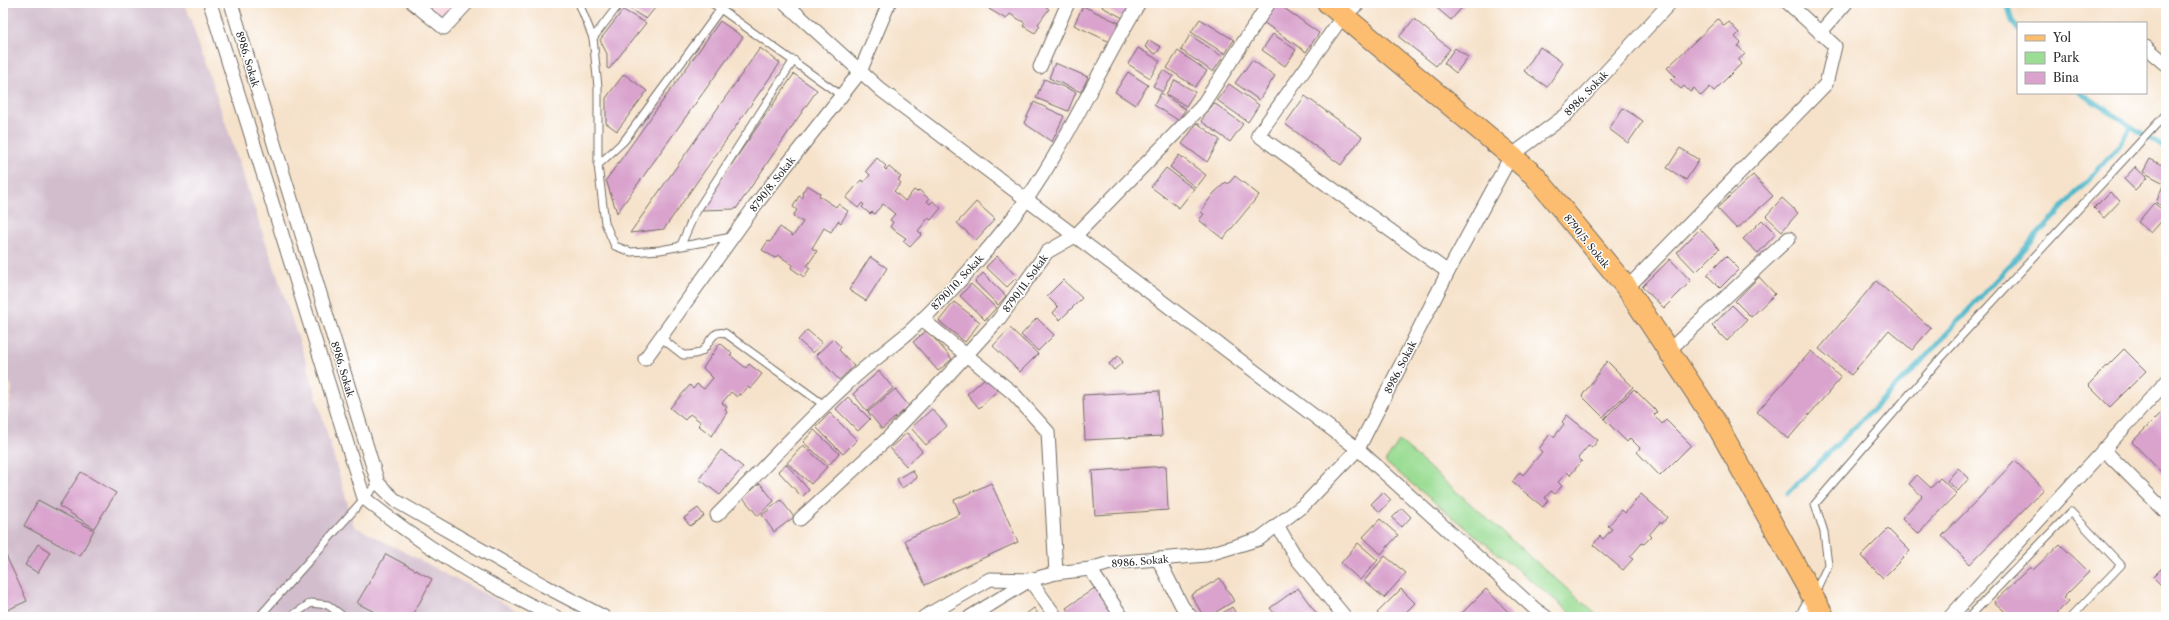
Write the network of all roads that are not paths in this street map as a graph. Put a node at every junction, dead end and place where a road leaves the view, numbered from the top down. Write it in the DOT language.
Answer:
graph roads {
  1 [pos="210,3"];
  2 [pos="231,3"];
  3 [pos="412,3"];
  4 [pos="467,3"];
  5 [pos="579,3"];
  6 [pos="620,3"];
  7 [pos="712,3"];
  8 [pos="784,3"];
  9 [pos="889,3"];
  10 [pos="1068,3"];
  11 [pos="1139,3"];
  12 [pos="1269,3"];
  13 [pos="1670,3"];
  14 [pos="1788,3"];
  15 [pos="1846,3"];
  16 [pos="1343,7"];
  17 [pos="720,10"];
  18 [pos="1820,33"];
  19 [pos="594,38"];
  20 [pos="2147,48"];
  21 [pos="794,60"];
  22 [pos="2166,64"];
  23 [pos="1040,67"];
  24 [pos="860,72"];
  25 [pos="842,96"];
  26 [pos="2166,114"];
  27 [pos="1511,156"];
  28 [pos="598,165"];
  29 [pos="1026,200"];
  30 [pos="1075,236"];
  31 [pos="732,237"];
  32 [pos="1789,238"];
  33 [pos="681,245"];
  34 [pos="1448,272"];
  35 [pos="1626,288"];
  36 [pos="922,319"];
  37 [pos="660,337"];
  38 [pos="1668,351"];
  39 [pos="967,354"];
  40 [pos="645,359"];
  41 [pos="2166,382"];
  42 [pos="824,405"];
  43 [pos="1358,449"];
  44 [pos="2103,449"];
  45 [pos="378,483"];
  46 [pos="364,498"];
  47 [pos="2166,512"];
  48 [pos="717,515"];
  49 [pos="800,519"];
  50 [pos="1277,525"];
  51 [pos="1158,559"];
  52 [pos="1090,569"];
  53 [pos="1056,573"];
  54 [pos="1030,580"];
  55 [pos="1812,598"];
  56 [pos="1530,613"];
  57 [pos="1958,615"];
  58 [pos="259,617"];
  59 [pos="290,617"];
  60 [pos="344,617"];
  61 [pos="556,617"];
  62 [pos="604,617"];
  63 [pos="924,617"];
  64 [pos="970,617"];
  65 [pos="1056,617"];
  66 [pos="1122,617"];
  67 [pos="1191,617"];
  68 [pos="1344,617"];
  69 [pos="1546,617"];
  70 [pos="1802,617"];
  71 [pos="1824,617"];
  72 [pos="1969,617"];
  73 [pos="2071,617"];
  1 -- 46 [label="street, 8986. Sokak"];
  2 -- 45 [label="street, 8986. Sokak"];
  3 -- 4 [label="street"];
  5 -- 19 [label="lane"];
  6 -- 19 [label="lane"];
  7 -- 17 [label="lane"];
  8 -- 24 [label="street"];
  9 -- 24 [label="street, 8790/8. Sokak"];
  10 -- 23 [label="street"];
  11 -- 29 [label="street, 8790/10. Sokak"];
  12 -- 30 [label="street, 8790/11. Sokak"];
  13 -- 27 [label="street, 8986. Sokak"];
  14 -- 18 [label="street"];
  15 -- 18 [label="street"];
  16 -- 27 [label="main road, 8790/5. Sokak"];
  16 -- 34 [label="street"];
  17 -- 21 [label="lane"];
  17 -- 28 [label="lane"];
  18 -- 35 [label="street"];
  19 -- 28 [label="lane"];
  20 -- 22 [label="street"];
  21 -- 25 [label="lane"];
  21 -- 33 [label="lane"];
  24 -- 25 [label="street, 8790/8. Sokak"];
  24 -- 29 [label="street"];
  25 -- 31 [label="street, 8790/8. Sokak"];
  26 -- 55 [label="lane"];
  27 -- 34 [label="street, 8986. Sokak"];
  27 -- 35 [label="main road, 8790/5. Sokak"];
  28 -- 33 [label="lane"];
  29 -- 30 [label="street"];
  29 -- 36 [label="street, 8790/10. Sokak"];
  30 -- 39 [label="street, 8790/11. Sokak"];
  30 -- 43 [label="street"];
  31 -- 33 [label="lane"];
  31 -- 37 [label="street, 8790/8. Sokak"];
  32 -- 38 [label="street"];
  34 -- 43 [label="street, 8986. Sokak"];
  35 -- 38 [label="main road, 8790/5. Sokak"];
  36 -- 39 [label="street"];
  36 -- 42 [label="street, 8790/10. Sokak"];
  37 -- 40 [label="street, 8790/8. Sokak"];
  37 -- 42 [label="lane"];
  38 -- 55 [label="main road, 8790/5. Sokak"];
  39 -- 49 [label="street, 8790/11. Sokak"];
  39 -- 53 [label="street"];
  41 -- 44 [label="street"];
  42 -- 48 [label="street, 8790/10. Sokak"];
  43 -- 50 [label="street, 8986. Sokak"];
  43 -- 56 [label="street"];
  44 -- 47 [label="street"];
  44 -- 57 [label="street"];
  45 -- 46 [label="lane"];
  45 -- 62 [label="street, 8986. Sokak"];
  46 -- 58 [label="lane"];
  46 -- 61 [label="street"];
  50 -- 51 [label="street, 8986. Sokak"];
  50 -- 68 [label="street"];
  51 -- 52 [label="street, 8986. Sokak"];
  51 -- 67 [label="street"];
  52 -- 53 [label="street, 8986. Sokak"];
  52 -- 66 [label="street"];
  53 -- 54 [label="street, 8986. Sokak"];
  54 -- 63 [label="street, 8986. Sokak"];
  54 -- 64 [label="street, 8986. Sokak"];
  54 -- 65 [label="street"];
  55 -- 70 [label="street"];
  55 -- 71 [label="main road, 8790/5. Sokak"];
  56 -- 69 [label="street"];
  59 -- 60 [label="lane"];
  72 -- 73 [label="lane"];
}
